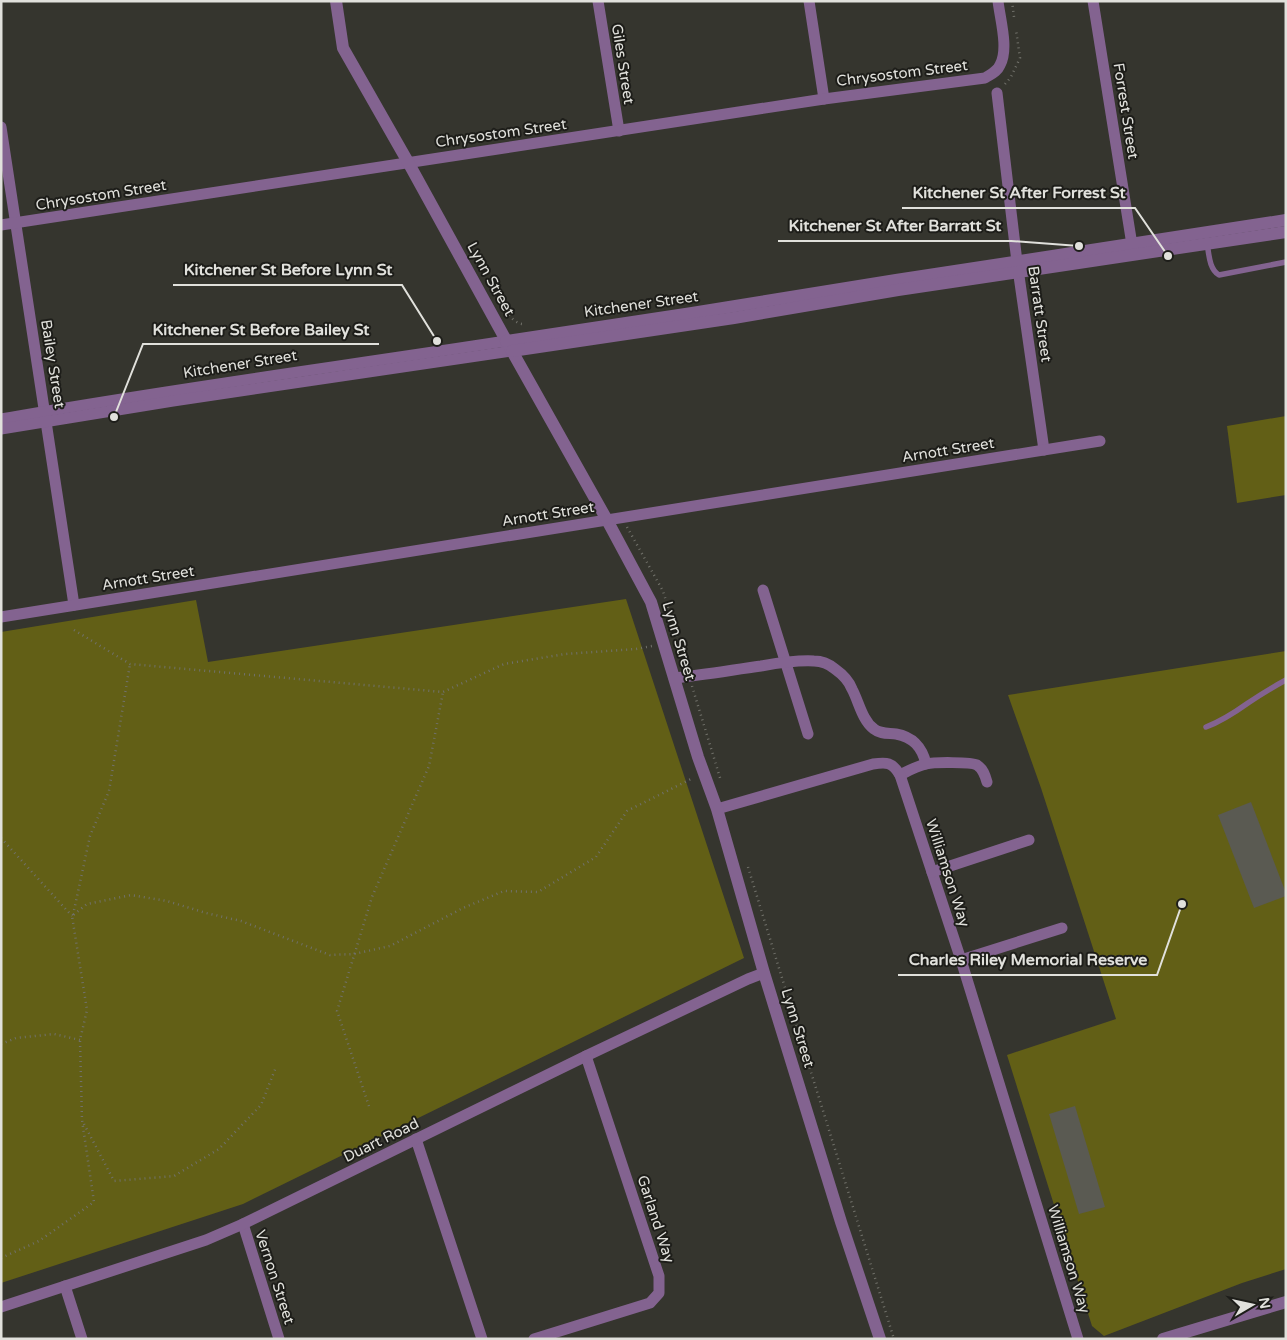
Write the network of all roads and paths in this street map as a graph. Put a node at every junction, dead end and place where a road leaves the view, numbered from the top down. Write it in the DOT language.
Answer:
graph roads {
  1 [pos="336,1"];
  2 [pos="598,1"];
  3 [pos="809,1"];
  4 [pos="998,1"];
  5 [pos="1093,1"];
  6 [pos="997,93"];
  7 [pos="824,99"];
  8 [pos="1,127"];
  9 [pos="619,131"];
  10 [pos="408,162"];
  11 [pos="1286,220"];
  12 [pos="16,223"];
  13 [pos="1,225"];
  14 [pos="1286,232"];
  15 [pos="1207,244"];
  16 [pos="1132,250"];
  17 [pos="1286,262"];
  18 [pos="1018,267"];
  19 [pos="509,346"];
  20 [pos="45,416"];
  21 [pos="1,419"];
  22 [pos="1,429"];
  23 [pos="1100,441"];
  24 [pos="1044,450"];
  25 [pos="607,520"];
  26 [pos="764,590"];
  27 [pos="74,605"];
  28 [pos="1,617"];
  29 [pos="74,630"];
  30 [pos="663,644"];
  31 [pos="786,662"];
  32 [pos="130,664"];
  33 [pos="674,678"];
  34 [pos="1286,680"];
  35 [pos="443,692"];
  36 [pos="1206,727"];
  37 [pos="808,734"];
  38 [pos="926,764"];
  39 [pos="704,772"];
  40 [pos="900,775"];
  41 [pos="987,782"];
  42 [pos="717,809"];
  43 [pos="1,838"];
  44 [pos="1029,840"];
  45 [pos="932,872"];
  46 [pos="72,916"];
  47 [pos="1062,928"];
  48 [pos="354,954"];
  49 [pos="961,960"];
  50 [pos="764,973"];
  51 [pos="80,1040"];
  52 [pos="1,1044"];
  53 [pos="586,1056"];
  54 [pos="276,1067"];
  55 [pos="370,1106"];
  56 [pos="82,1120"];
  57 [pos="416,1139"];
  58 [pos="242,1224"];
  59 [pos="1,1258"];
  60 [pos="65,1286"];
  61 [pos="1286,1302"];
  62 [pos="1,1307"];
  63 [pos="82,1339"];
  64 [pos="279,1339"];
  65 [pos="482,1339"];
  66 [pos="534,1339"];
  67 [pos="880,1339"];
  68 [pos="1078,1339"];
  69 [pos="1163,1339"];
  1 -- 10 [label="street, Lynn Street"];
  2 -- 9 [label="street, Giles Street"];
  3 -- 7 [label="street"];
  4 -- 7 [label="street, Chrysostom Street"];
  5 -- 16 [label="street, Forrest Street"];
  6 -- 18 [label="street, Barratt Street"];
  7 -- 9 [label="street, Chrysostom Street"];
  8 -- 12 [label="street, Bailey Street"];
  9 -- 10 [label="street, Chrysostom Street"];
  10 -- 12 [label="street, Chrysostom Street"];
  10 -- 19 [label="street, Lynn Street"];
  11 -- 16 [label="street, Kitchener Street"];
  12 -- 13 [label="street, Chrysostom Street"];
  12 -- 20 [label="street, Bailey Street"];
  14 -- 15 [label="street, Kitchener Street"];
  15 -- 16 [label="street, Kitchener Street"];
  15 -- 17 [label="lane"];
  16 -- 18 [label="street, Kitchener Street"];
  18 -- 19 [label="street, Kitchener Street"];
  18 -- 24 [label="street, Barratt Street"];
  19 -- 20 [label="street, Kitchener Street"];
  19 -- 25 [label="street, Lynn Street"];
  20 -- 21 [label="street, Kitchener Street"];
  20 -- 22 [label="street, Kitchener Street"];
  20 -- 27 [label="street, Bailey Street"];
  23 -- 24 [label="street, Arnott Street"];
  24 -- 25 [label="street, Arnott Street"];
  25 -- 27 [label="street, Arnott Street"];
  25 -- 30 [label="street, Lynn Street"];
  26 -- 31 [label="street"];
  27 -- 28 [label="street, Arnott Street"];
  29 -- 32 [label="path"];
  30 -- 33 [label="street, Lynn Street"];
  30 -- 35 [label="path"];
  31 -- 33 [label="street"];
  31 -- 37 [label="street"];
  31 -- 38 [label="street"];
  32 -- 35 [label="path"];
  32 -- 46 [label="path"];
  33 -- 39 [label="street, Lynn Street"];
  34 -- 36 [label="lane"];
  35 -- 48 [label="path"];
  38 -- 40 [label="street"];
  38 -- 41 [label="street"];
  39 -- 42 [label="street, Lynn Street"];
  39 -- 48 [label="path"];
  40 -- 42 [label="street"];
  40 -- 45 [label="street, Williamson Way"];
  42 -- 50 [label="street, Lynn Street"];
  43 -- 46 [label="path"];
  44 -- 45 [label="street"];
  45 -- 49 [label="street, Williamson Way"];
  46 -- 48 [label="path"];
  46 -- 51 [label="path"];
  47 -- 49 [label="street"];
  48 -- 55 [label="path"];
  49 -- 68 [label="street, Williamson Way"];
  50 -- 53 [label="street, Duart Road"];
  50 -- 67 [label="street, Lynn Street"];
  51 -- 52 [label="path"];
  51 -- 56 [label="path"];
  53 -- 57 [label="street, Duart Road"];
  53 -- 66 [label="street, Garland Way"];
  54 -- 56 [label="path"];
  56 -- 59 [label="path"];
  57 -- 58 [label="street, Duart Road"];
  57 -- 65 [label="street"];
  58 -- 60 [label="street, Duart Road"];
  58 -- 64 [label="street, Vernon Street"];
  60 -- 62 [label="street, Duart Road"];
  60 -- 63 [label="street"];
  61 -- 69 [label="street"];
}
